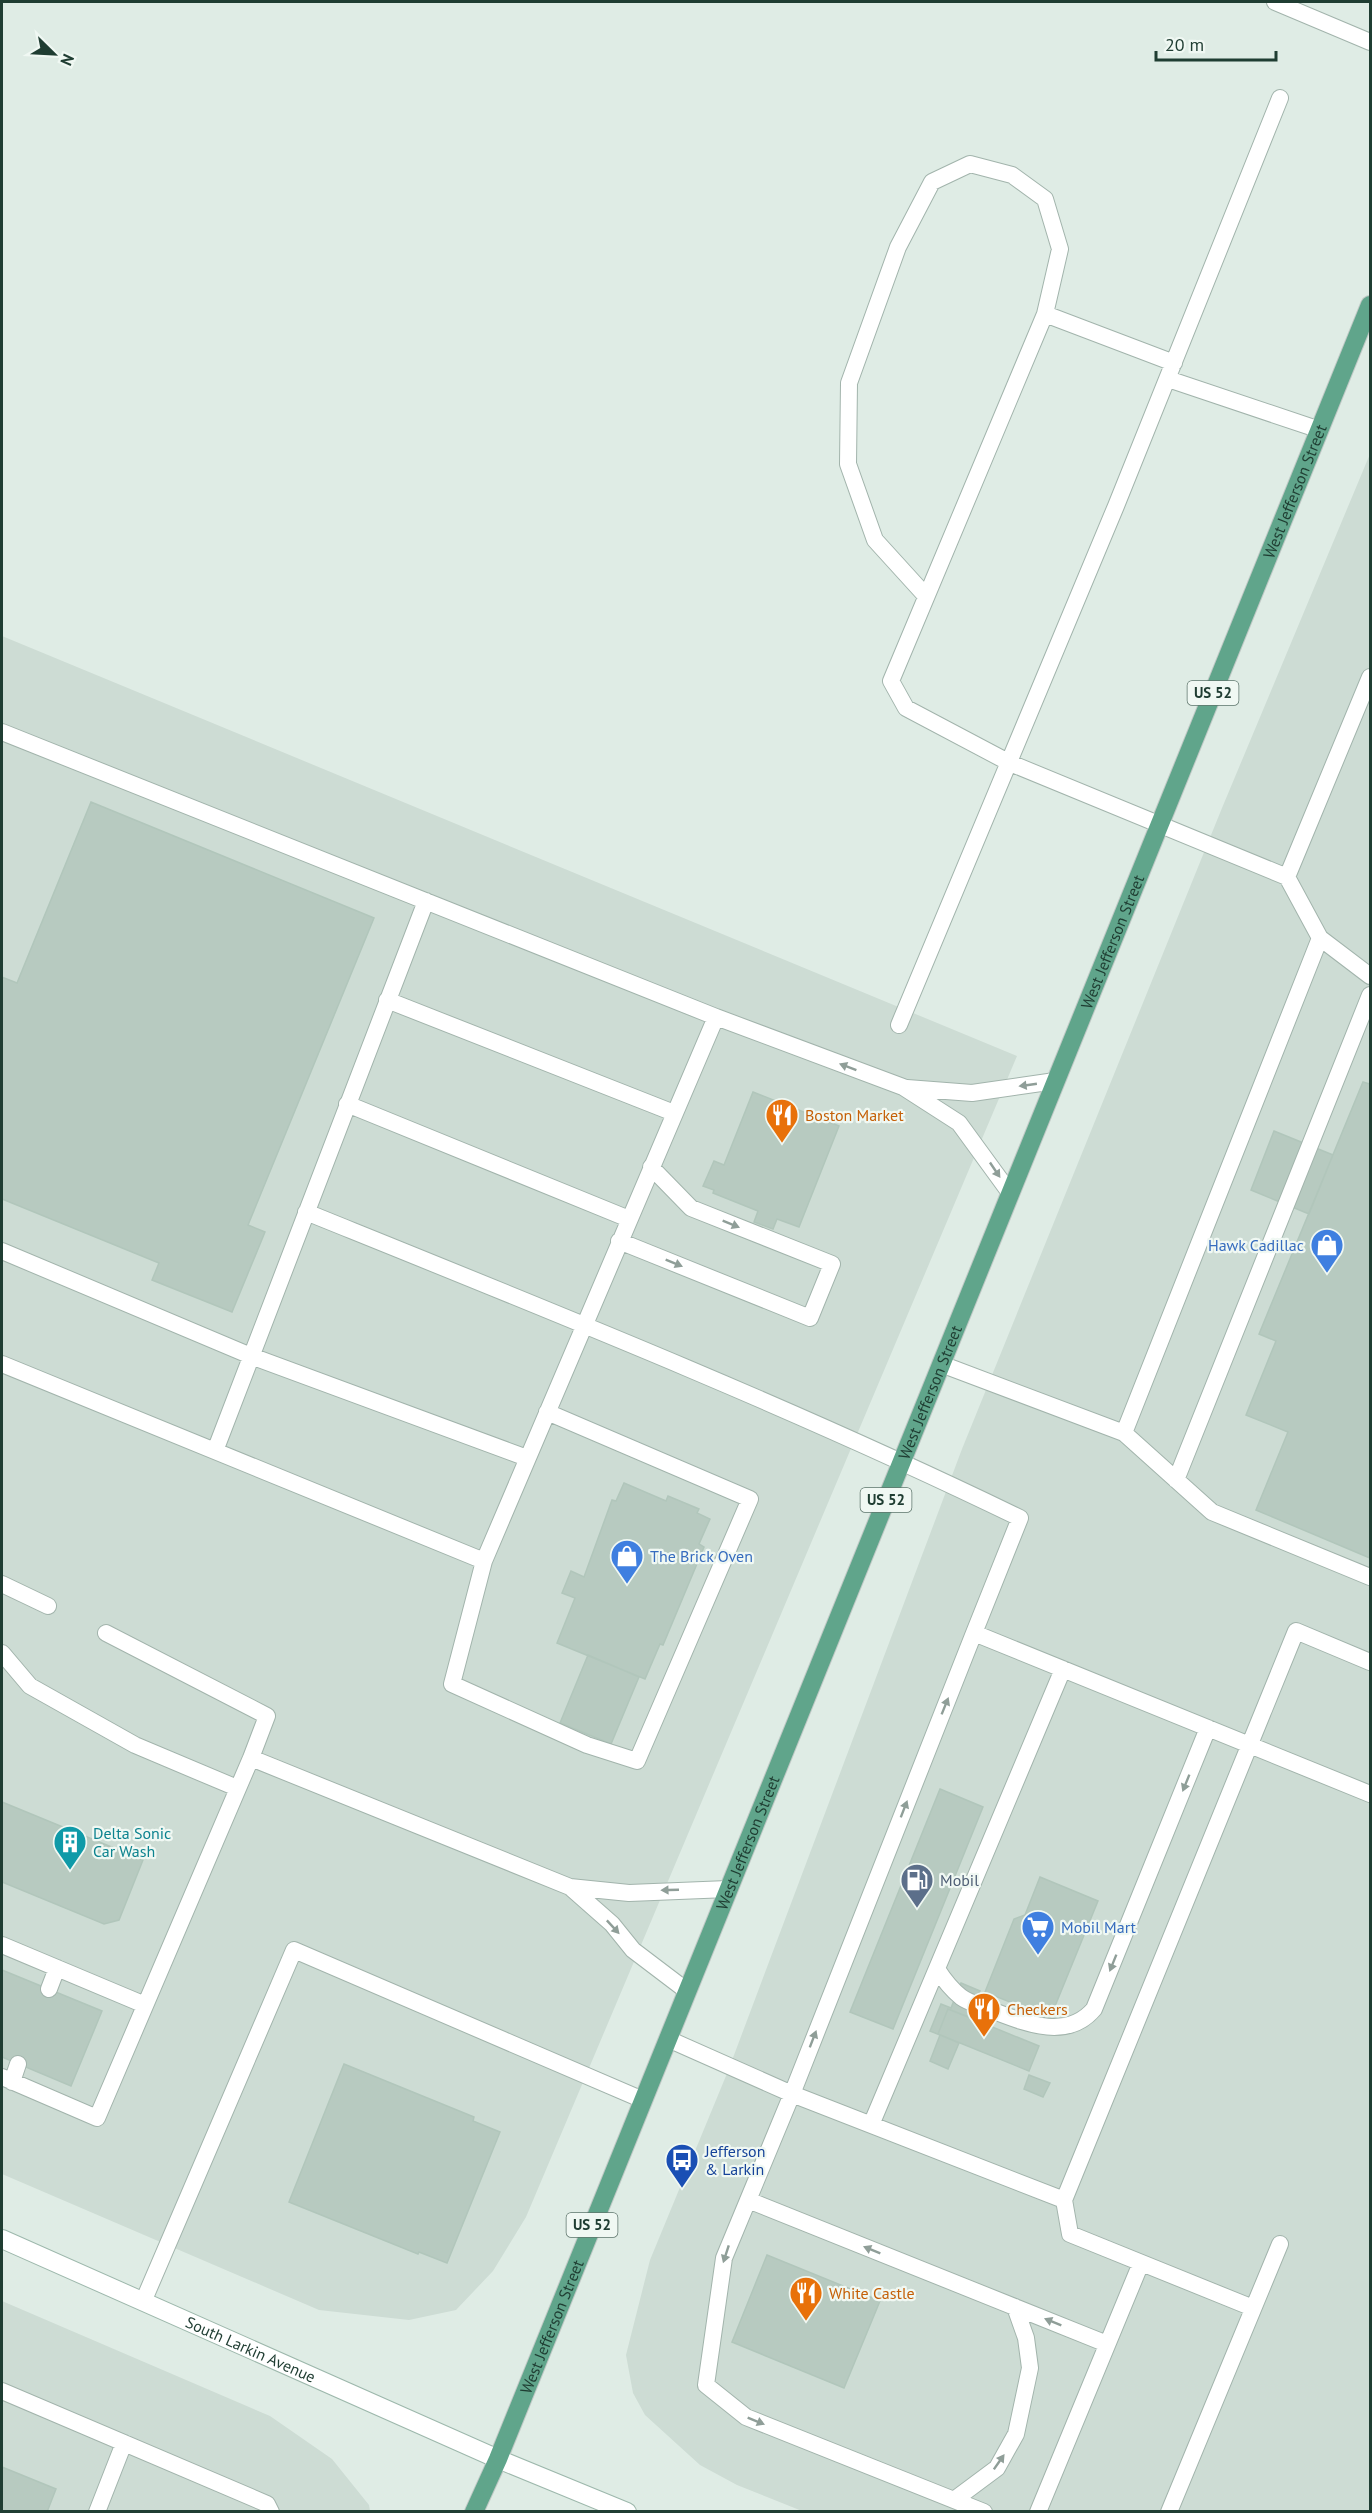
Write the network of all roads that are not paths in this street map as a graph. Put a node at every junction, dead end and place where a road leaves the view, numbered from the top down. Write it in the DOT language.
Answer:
graph roads {
  1 [pos="1275,2"];
  2 [pos="1371,42"];
  3 [pos="1280,98"];
  4 [pos="1371,305"];
  5 [pos="1045,314"];
  6 [pos="1171,371"];
  7 [pos="1320,430"];
  8 [pos="925,595"];
  9 [pos="1371,677"];
  10 [pos="2,732"];
  11 [pos="1010,763"];
  12 [pos="1160,823"];
  13 [pos="1287,877"];
  14 [pos="426,901"];
  15 [pos="1320,938"];
  16 [pos="1371,976"];
  17 [pos="1371,995"];
  18 [pos="387,1000"];
  19 [pos="716,1017"];
  20 [pos="899,1025"];
  21 [pos="1056,1081"];
  22 [pos="903,1087"];
  23 [pos="347,1104"];
  24 [pos="674,1113"];
  25 [pos="651,1167"];
  26 [pos="1010,1193"];
  27 [pos="306,1212"];
  28 [pos="629,1219"];
  29 [pos="619,1241"];
  30 [pos="2,1251"];
  31 [pos="584,1325"];
  32 [pos="251,1356"];
  33 [pos="2,1364"];
  34 [pos="941,1364"];
  35 [pos="547,1412"];
  36 [pos="1124,1433"];
  37 [pos="215,1451"];
  38 [pos="527,1458"];
  39 [pos="902,1461"];
  40 [pos="1176,1480"];
  41 [pos="484,1561"];
  42 [pos="1371,1577"];
  43 [pos="2,1584"];
  44 [pos="48,1606"];
  45 [pos="106,1633"];
  46 [pos="974,1633"];
  47 [pos="2,1653"];
  48 [pos="1371,1662"];
  49 [pos="1063,1669"];
  50 [pos="1208,1728"];
  51 [pos="1250,1745"];
  52 [pos="251,1758"];
  53 [pos="237,1788"];
  54 [pos="1371,1794"];
  55 [pos="570,1887"];
  56 [pos="728,1889"];
  57 [pos="2,1945"];
  58 [pos="57,1968"];
  59 [pos="937,1969"];
  60 [pos="49,1989"];
  61 [pos="687,1991"];
  62 [pos="145,2005"];
  63 [pos="668,2039"];
  64 [pos="18,2064"];
  65 [pos="7,2079"];
  66 [pos="792,2094"];
  67 [pos="643,2100"];
  68 [pos="871,2125"];
  69 [pos="748,2200"];
  70 [pos="1064,2200"];
  71 [pos="2,2239"];
  72 [pos="1280,2244"];
  73 [pos="1141,2263"];
  74 [pos="143,2302"];
  75 [pos="1015,2307"];
  76 [pos="1253,2308"];
  77 [pos="1107,2344"];
  78 [pos="2,2391"];
  79 [pos="124,2443"];
  80 [pos="498,2459"];
  81 [pos="954,2500"];
  82 [pos="96,2511"];
  83 [pos="271,2511"];
  84 [pos="474,2511"];
  85 [pos="627,2511"];
  86 [pos="984,2511"];
  87 [pos="1038,2511"];
  88 [pos="1169,2511"];
  1 -- 2 [label="lane"];
  3 -- 6 [label="lane"];
  4 -- 7 [label="main road, West Jefferson Street / US 52"];
  5 -- 6 [label="lane"];
  5 -- 8 [label="lane"];
  5 -- 8 [label="lane"];
  6 -- 7 [label="lane"];
  6 -- 11 [label="lane"];
  7 -- 12 [label="main road, West Jefferson Street / US 52"];
  8 -- 11 [label="lane"];
  9 -- 13 [label="lane"];
  10 -- 14 [label="lane"];
  11 -- 12 [label="lane"];
  11 -- 20 [label="lane"];
  12 -- 13 [label="lane"];
  12 -- 21 [label="main road, West Jefferson Street / US 52"];
  13 -- 15 [label="lane"];
  14 -- 18 [label="lane"];
  14 -- 19 [label="lane"];
  15 -- 16 [label="lane"];
  15 -- 36 [label="lane"];
  17 -- 40 [label="lane"];
  18 -- 23 [label="lane"];
  18 -- 24 [label="lane"];
  22 -- 19 [label="lane, one-way"];
  19 -- 24 [label="lane"];
  21 -- 22 [label="lane, one-way"];
  21 -- 26 [label="main road, West Jefferson Street / US 52"];
  22 -- 26 [label="lane, one-way"];
  23 -- 27 [label="lane"];
  23 -- 28 [label="lane"];
  24 -- 25 [label="lane"];
  25 -- 28 [label="lane"];
  25 -- 29 [label="lane"];
  26 -- 34 [label="main road, West Jefferson Street / US 52"];
  27 -- 31 [label="lane"];
  27 -- 32 [label="lane"];
  28 -- 29 [label="lane"];
  29 -- 31 [label="lane"];
  30 -- 32 [label="lane"];
  31 -- 35 [label="lane"];
  31 -- 39 [label="lane"];
  32 -- 37 [label="lane"];
  32 -- 38 [label="lane"];
  33 -- 37 [label="lane"];
  34 -- 36 [label="lane"];
  34 -- 39 [label="main road, West Jefferson Street / US 52"];
  35 -- 38 [label="lane"];
  35 -- 41 [label="lane"];
  36 -- 40 [label="lane"];
  37 -- 41 [label="lane"];
  38 -- 41 [label="lane"];
  39 -- 46 [label="lane"];
  39 -- 56 [label="main road, West Jefferson Street / US 52"];
  40 -- 42 [label="lane"];
  43 -- 44 [label="lane"];
  45 -- 52 [label="lane"];
  46 -- 49 [label="lane"];
  66 -- 46 [label="lane, one-way"];
  47 -- 53 [label="lane"];
  48 -- 51 [label="lane"];
  49 -- 50 [label="lane"];
  49 -- 59 [label="lane"];
  50 -- 51 [label="lane"];
  50 -- 59 [label="lane, one-way"];
  51 -- 54 [label="lane"];
  51 -- 70 [label="lane"];
  52 -- 53 [label="lane"];
  52 -- 55 [label="lane"];
  53 -- 62 [label="lane"];
  56 -- 55 [label="lane, one-way"];
  55 -- 61 [label="lane, one-way"];
  56 -- 61 [label="main road, West Jefferson Street / US 52"];
  57 -- 58 [label="lane"];
  58 -- 60 [label="lane"];
  58 -- 62 [label="lane"];
  59 -- 68 [label="lane"];
  61 -- 63 [label="main road, West Jefferson Street / US 52"];
  62 -- 65 [label="lane"];
  63 -- 66 [label="lane"];
  63 -- 67 [label="main road, West Jefferson Street / US 52"];
  64 -- 65 [label="lane"];
  66 -- 68 [label="lane"];
  66 -- 69 [label="lane"];
  67 -- 74 [label="lane"];
  67 -- 80 [label="main road, West Jefferson Street / US 52"];
  68 -- 70 [label="lane"];
  75 -- 69 [label="lane, one-way"];
  69 -- 81 [label="lane, one-way"];
  70 -- 73 [label="lane"];
  71 -- 74 [label="main road, South Larkin Avenue"];
  72 -- 76 [label="lane"];
  73 -- 76 [label="lane"];
  73 -- 77 [label="lane"];
  74 -- 80 [label="main road, South Larkin Avenue"];
  77 -- 75 [label="lane, one-way"];
  81 -- 75 [label="lane, one-way"];
  76 -- 88 [label="lane"];
  77 -- 87 [label="lane"];
  78 -- 79 [label="lane"];
  79 -- 82 [label="lane"];
  79 -- 83 [label="lane"];
  80 -- 84 [label="main road, West Jefferson Street / US 52"];
  80 -- 85 [label="main road, South Larkin Avenue"];
  81 -- 86 [label="lane"];
}
